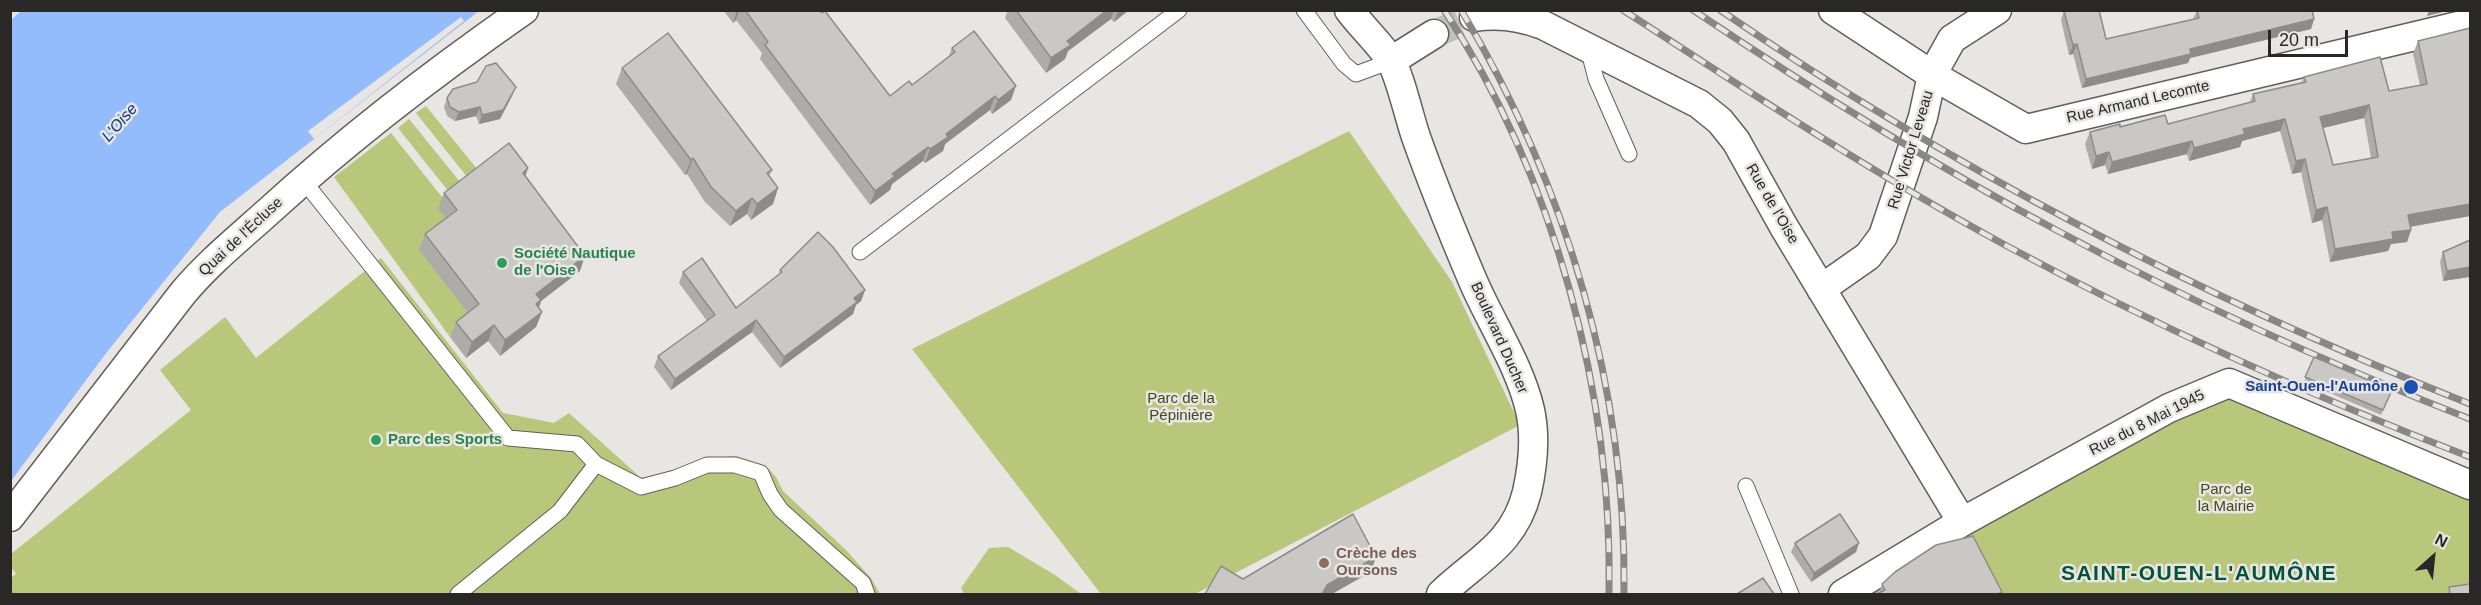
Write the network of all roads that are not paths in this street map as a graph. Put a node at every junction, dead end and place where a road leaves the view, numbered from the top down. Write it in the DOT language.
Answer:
graph roads {
  1 [pos="524,10"];
  2 [pos="1179,10"];
  3 [pos="1304,10"];
  4 [pos="1349,10"];
  5 [pos="1833,10"];
  6 [pos="1998,10"];
  7 [pos="1474,17"];
  8 [pos="2470,23"];
  9 [pos="1434,34"];
  10 [pos="1588,48"];
  11 [pos="1391,61"];
  12 [pos="1932,75"];
  13 [pos="1629,154"];
  14 [pos="303,180"];
  15 [pos="860,252"];
  16 [pos="1821,289"];
  17 [pos="596,464"];
  18 [pos="2470,484"];
  19 [pos="1746,486"];
  20 [pos="10,517"];
  21 [pos="1966,527"];
  22 [pos="458,594"];
  23 [pos="867,594"];
  24 [pos="1441,594"];
  25 [pos="1791,594"];
  26 [pos="1843,594"];
  1 -- 14 [label="street, Quai de l'Écluse"];
  2 -- 15 [label="lane"];
  3 -- 11 [label="lane"];
  4 -- 11 [label="street"];
  5 -- 12 [label="street, Rue Armand Lecomte"];
  6 -- 12 [label="street, Rue Victor Leveau"];
  7 -- 10 [label="street, Rue de l'Oise"];
  8 -- 12 [label="street, Rue Armand Lecomte"];
  9 -- 11 [label="street"];
  10 -- 13 [label="lane"];
  10 -- 16 [label="street, Rue de l'Oise"];
  11 -- 24 [label="street, Boulevard Ducher"];
  12 -- 16 [label="street, Rue Victor Leveau"];
  14 -- 17 [label="lane"];
  14 -- 20 [label="street, Quai de l'Écluse"];
  16 -- 21 [label="street, Rue de l'Oise"];
  17 -- 22 [label="lane"];
  17 -- 23 [label="lane"];
  18 -- 21 [label="street, Rue du 8 Mai 1945"];
  19 -- 25 [label="lane"];
  21 -- 26 [label="street, Rue du 8 Mai 1945"];
}
